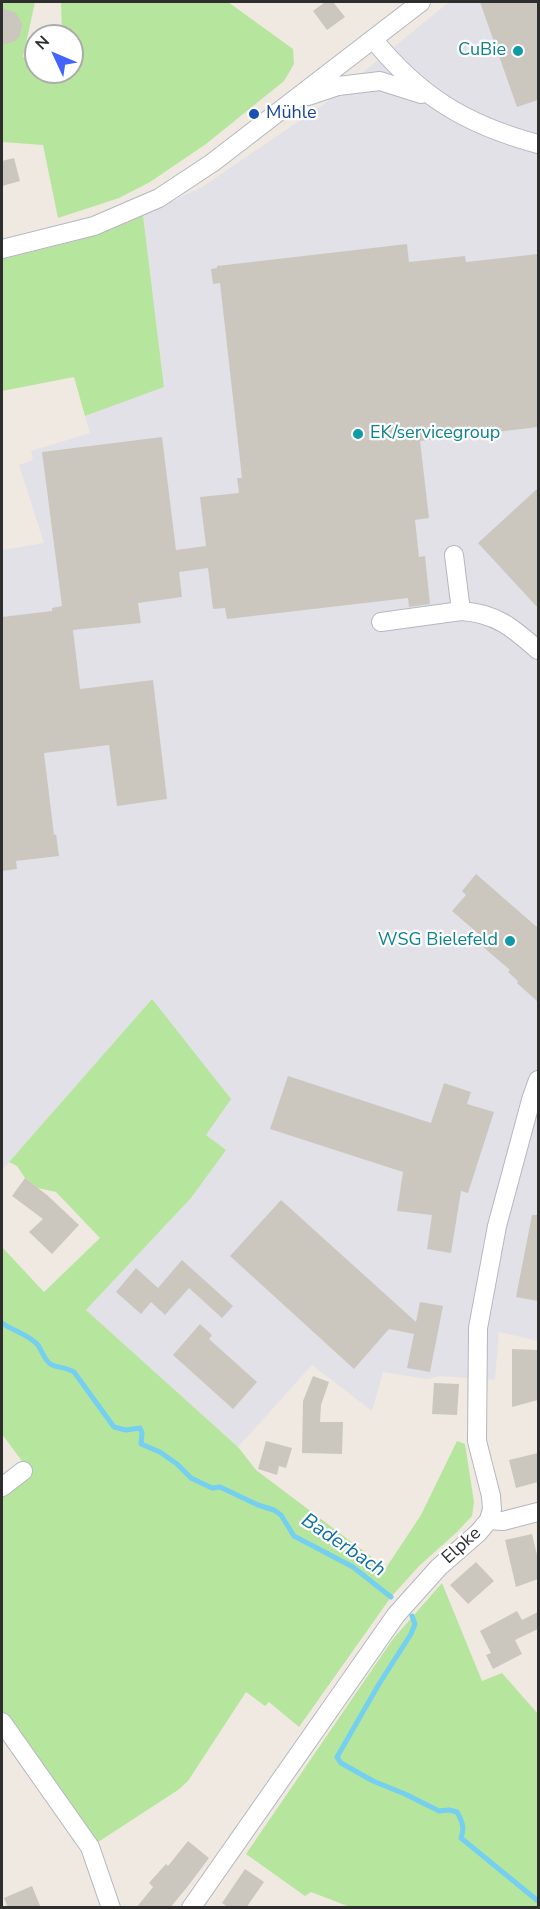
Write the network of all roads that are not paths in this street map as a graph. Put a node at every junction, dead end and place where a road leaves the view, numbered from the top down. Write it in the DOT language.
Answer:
graph roads {
  1 [pos="420,2"];
  2 [pos="373,39"];
  3 [pos="434,98"];
  4 [pos="293,102"];
  5 [pos="538,144"];
  6 [pos="2,249"];
  7 [pos="454,555"];
  8 [pos="461,611"];
  9 [pos="381,622"];
  10 [pos="538,650"];
  11 [pos="538,1080"];
  12 [pos="23,1472"];
  13 [pos="2,1487"];
  14 [pos="538,1512"];
  15 [pos="489,1520"];
  16 [pos="2,1722"];
  17 [pos="111,1908"];
  18 [pos="191,1908"];
  1 -- 2 [label="street"];
  2 -- 3 [label="street"];
  2 -- 4 [label="street"];
  3 -- 4 [label="street"];
  3 -- 5 [label="street"];
  4 -- 6 [label="street"];
  7 -- 8 [label="street"];
  8 -- 9 [label="street"];
  8 -- 10 [label="street"];
  11 -- 15 [label="street, Elpke"];
  12 -- 13 [label="street"];
  14 -- 15 [label="street"];
  15 -- 18 [label="street, Elpke"];
  16 -- 17 [label="street"];
}
